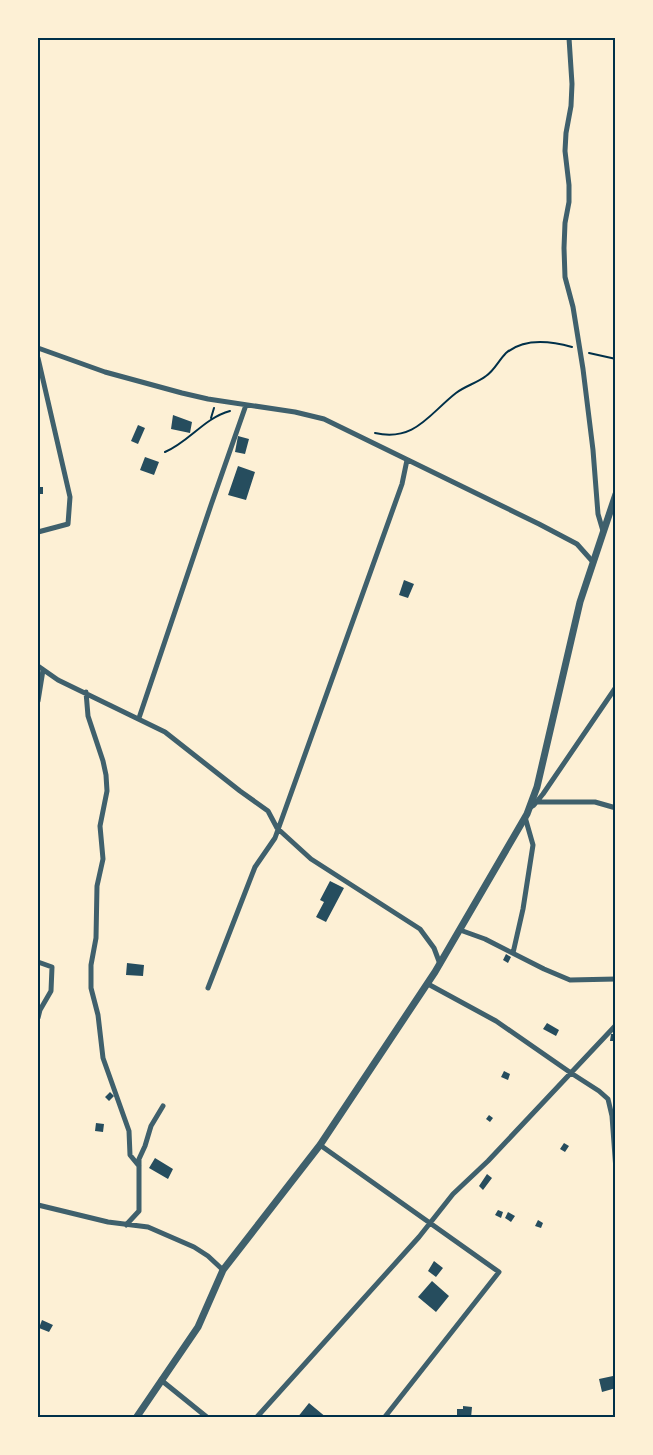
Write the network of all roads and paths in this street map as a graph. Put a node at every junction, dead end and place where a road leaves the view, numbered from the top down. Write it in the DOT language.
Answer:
graph roads {
  1 [pos="569,38"];
  2 [pos="38,348"];
  3 [pos="580,350"];
  4 [pos="38,358"];
  5 [pos="616,359"];
  6 [pos="245,407"];
  7 [pos="368,431"];
  8 [pos="165,452"];
  9 [pos="407,460"];
  10 [pos="616,494"];
  11 [pos="603,531"];
  12 [pos="38,533"];
  13 [pos="593,562"];
  14 [pos="40,668"];
  15 [pos="616,687"];
  16 [pos="86,692"];
  17 [pos="38,701"];
  18 [pos="139,718"];
  19 [pos="537,802"];
  20 [pos="529,808"];
  21 [pos="616,808"];
  22 [pos="525,817"];
  23 [pos="277,828"];
  24 [pos="460,930"];
  25 [pos="513,952"];
  26 [pos="38,962"];
  27 [pos="440,964"];
  28 [pos="616,979"];
  29 [pos="428,984"];
  30 [pos="208,988"];
  31 [pos="38,1018"];
  32 [pos="616,1025"];
  33 [pos="571,1073"];
  34 [pos="163,1106"];
  35 [pos="320,1145"];
  36 [pos="615,1155"];
  37 [pos="139,1166"];
  38 [pos="616,1170"];
  39 [pos="38,1205"];
  40 [pos="430,1224"];
  41 [pos="126,1225"];
  42 [pos="223,1270"];
  43 [pos="161,1380"];
  44 [pos="136,1418"];
  45 [pos="208,1418"];
  46 [pos="256,1418"];
  47 [pos="384,1418"];
  1 -- 3 [label="street"];
  2 -- 6 [label="street"];
  3 -- 5 [label="path"];
  3 -- 7 [label="path"];
  3 -- 11 [label="street"];
  4 -- 12 [label="street"];
  6 -- 8 [label="path"];
  6 -- 9 [label="street"];
  6 -- 18 [label="street"];
  9 -- 13 [label="street"];
  9 -- 23 [label="street"];
  10 -- 11 [label="street"];
  11 -- 13 [label="street"];
  13 -- 20 [label="street"];
  14 -- 16 [label="street"];
  14 -- 17 [label="street"];
  15 -- 19 [label="street"];
  16 -- 18 [label="street"];
  16 -- 37 [label="street"];
  18 -- 23 [label="street"];
  19 -- 20 [label="street"];
  19 -- 21 [label="street"];
  20 -- 22 [label="street"];
  22 -- 24 [label="street"];
  22 -- 25 [label="street"];
  23 -- 27 [label="street"];
  23 -- 30 [label="street"];
  24 -- 25 [label="street"];
  24 -- 27 [label="street"];
  25 -- 28 [label="street"];
  26 -- 31 [label="street"];
  27 -- 29 [label="street"];
  29 -- 33 [label="street"];
  29 -- 35 [label="street"];
  32 -- 33 [label="street"];
  33 -- 36 [label="street"];
  33 -- 40 [label="street"];
  34 -- 37 [label="street"];
  35 -- 40 [label="street"];
  35 -- 42 [label="street"];
  36 -- 38 [label="street"];
  37 -- 41 [label="street"];
  39 -- 41 [label="street"];
  40 -- 46 [label="street"];
  40 -- 47 [label="street"];
  41 -- 42 [label="street"];
  42 -- 43 [label="street"];
  43 -- 44 [label="street"];
  43 -- 45 [label="street"];
}
